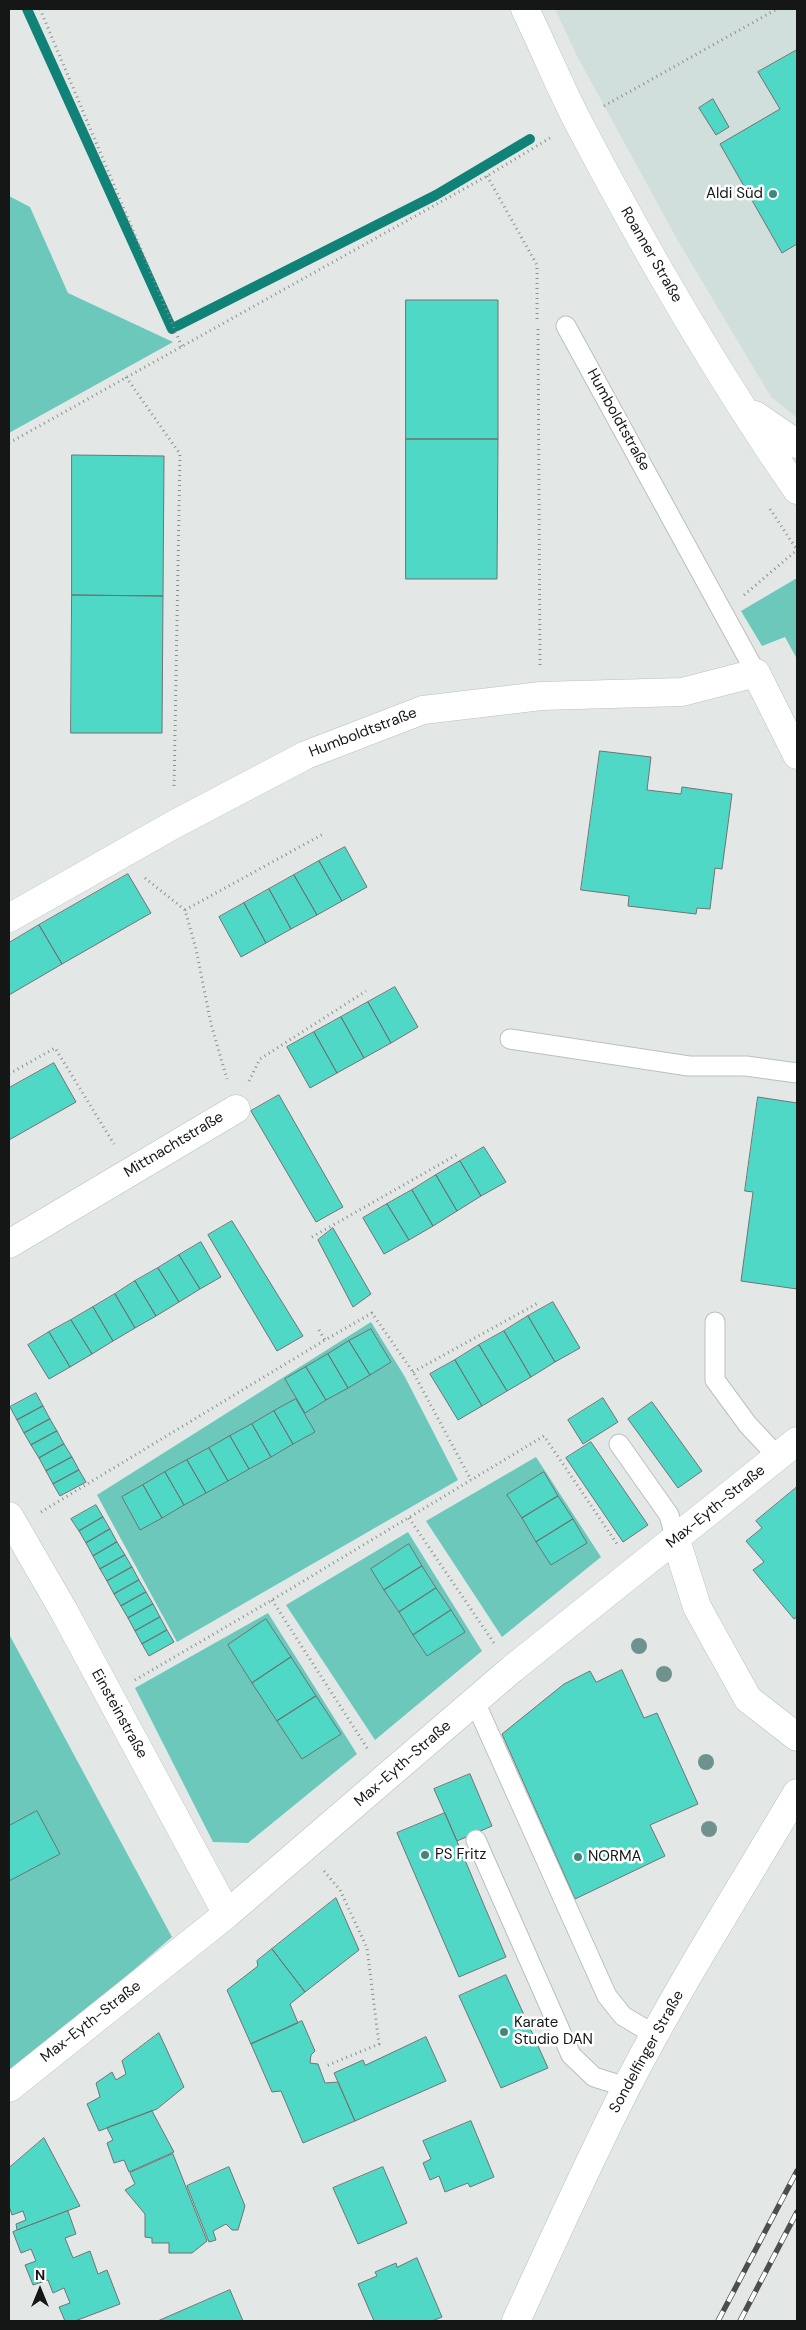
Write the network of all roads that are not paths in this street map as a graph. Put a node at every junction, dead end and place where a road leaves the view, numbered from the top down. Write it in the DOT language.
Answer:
graph roads {
  1 [pos="525,9"];
  2 [pos="566,326"];
  3 [pos="740,404"];
  4 [pos="797,444"];
  5 [pos="797,490"];
  6 [pos="756,673"];
  7 [pos="797,755"];
  8 [pos="9,918"];
  9 [pos="510,1039"];
  10 [pos="797,1073"];
  11 [pos="236,1109"];
  12 [pos="9,1244"];
  13 [pos="715,1322"];
  14 [pos="619,1444"];
  15 [pos="788,1449"];
  16 [pos="12,1521"];
  17 [pos="676,1540"];
  18 [pos="475,1702"];
  19 [pos="797,1737"];
  20 [pos="797,1793"];
  21 [pos="476,1840"];
  22 [pos="227,1914"];
  23 [pos="655,2035"];
  24 [pos="626,2087"];
  25 [pos="9,2088"];
  26 [pos="516,2321"];
  1 -- 3 [label="street, Roanner Straße"];
  2 -- 6 [label="lane, Humboldtstraße"];
  3 -- 4 [label="street"];
  3 -- 5 [label="street, Roanner Straße"];
  6 -- 7 [label="street, Humboldtstraße"];
  6 -- 8 [label="street, Humboldtstraße"];
  9 -- 10 [label="lane"];
  11 -- 12 [label="street, Mittnachtstraße"];
  13 -- 15 [label="lane"];
  14 -- 17 [label="lane"];
  15 -- 17 [label="street, Max-Eyth-Straße"];
  16 -- 22 [label="street, Einsteinstraße"];
  17 -- 18 [label="street, Max-Eyth-Straße"];
  17 -- 19 [label="street"];
  18 -- 22 [label="street, Max-Eyth-Straße"];
  18 -- 23 [label="lane"];
  20 -- 23 [label="street, Sondelfinger Straße"];
  21 -- 24 [label="lane"];
  22 -- 25 [label="street, Max-Eyth-Straße"];
  23 -- 24 [label="street, Sondelfinger Straße"];
  24 -- 26 [label="street, Sondelfinger Straße"];
}
